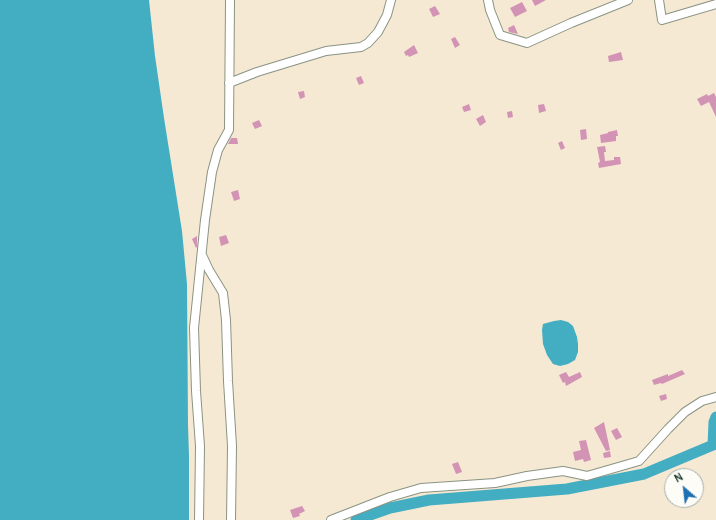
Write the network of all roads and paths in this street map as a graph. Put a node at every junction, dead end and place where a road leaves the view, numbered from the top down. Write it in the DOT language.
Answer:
graph roads {
  1 [pos="230,0"];
  2 [pos="391,0"];
  3 [pos="488,0"];
  4 [pos="628,0"];
  5 [pos="659,0"];
  6 [pos="716,4"];
  7 [pos="230,83"];
  8 [pos="202,253"];
  9 [pos="716,397"];
  10 [pos="199,520"];
  11 [pos="231,520"];
  12 [pos="331,520"];
  1 -- 7 [label="street"];
  2 -- 7 [label="street"];
  3 -- 4 [label="street"];
  5 -- 6 [label="street"];
  7 -- 8 [label="street"];
  8 -- 10 [label="street"];
  8 -- 11 [label="street"];
  9 -- 12 [label="street"];
}
